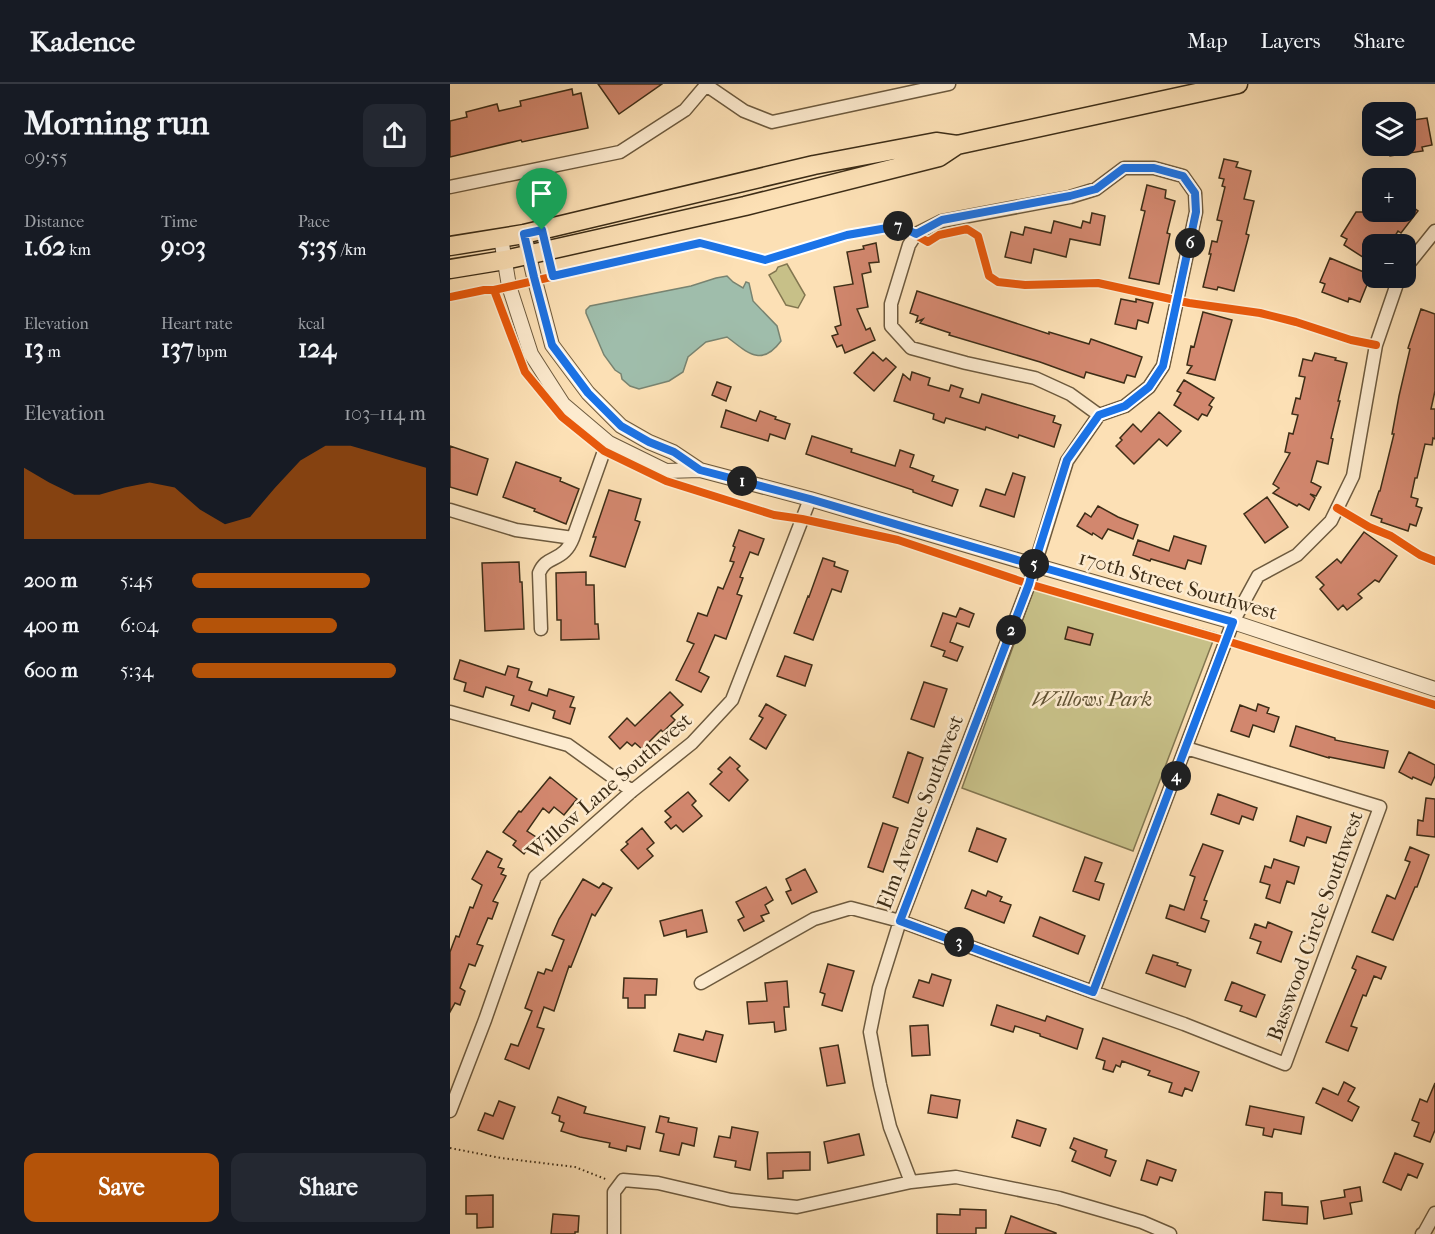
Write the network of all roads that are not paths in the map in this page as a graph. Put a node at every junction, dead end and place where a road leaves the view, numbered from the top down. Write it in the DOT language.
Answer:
graph roads {
  1 [pos="707,84"];
  2 [pos="949,84"];
  3 [pos="1238,84"];
  4 [pos="957,145"];
  5 [pos="450,187"];
  6 [pos="1435,231"];
  7 [pos="524,234"];
  8 [pos="501,238"];
  9 [pos="450,246"];
  10 [pos="529,254"];
  11 [pos="1416,255"];
  12 [pos="505,260"];
  13 [pos="450,269"];
  14 [pos="1396,288"];
  15 [pos="1099,415"];
  16 [pos="609,443"];
  17 [pos="700,470"];
  18 [pos="810,499"];
  19 [pos="450,510"];
  20 [pos="573,538"];
  21 [pos="1034,565"];
  22 [pos="1233,622"];
  23 [pos="541,629"];
  24 [pos="1435,689"];
  25 [pos="450,712"];
  26 [pos="1186,748"];
  27 [pos="632,791"];
  28 [pos="900,921"];
  29 [pos="701,983"];
  30 [pos="1093,992"];
  31 [pos="450,1111"];
  32 [pos="910,1182"];
  33 [pos="1435,1213"];
  34 [pos="1140,1228"];
  35 [pos="614,1234"];
  36 [pos="1170,1234"];
  37 [pos="1422,1234"];
  1 -- 2 [label="street"];
  1 -- 5 [label="street"];
  3 -- 4 [label="main road"];
  4 -- 7 [label="main road"];
  4 -- 10 [label="main road"];
  6 -- 11 [label="street"];
  7 -- 8 [label="main road"];
  7 -- 10 [label="street, 170th Street Southwest"];
  8 -- 9 [label="main road"];
  8 -- 12 [label="street, 170th Street Southwest"];
  10 -- 12 [label="main road"];
  10 -- 17 [label="street, 170th Street Southwest"];
  12 -- 13 [label="main road"];
  12 -- 16 [label="street, 170th Street Southwest"];
  14 -- 22 [label="street"];
  15 -- 15 [label="street"];
  15 -- 21 [label="street, Elm Avenue Southwest"];
  16 -- 17 [label="street, 170th Street Southwest"];
  16 -- 20 [label="street"];
  17 -- 18 [label="street, 170th Street Southwest"];
  18 -- 21 [label="street, 170th Street Southwest"];
  18 -- 27 [label="street, Willow Lane Southwest"];
  19 -- 20 [label="street"];
  20 -- 23 [label="street"];
  21 -- 22 [label="street, 170th Street Southwest"];
  21 -- 28 [label="street, Elm Avenue Southwest"];
  22 -- 24 [label="street, 170th Street Southwest"];
  22 -- 26 [label="street"];
  25 -- 27 [label="street"];
  26 -- 30 [label="street"];
  26 -- 30 [label="street, Basswood Circle Southwest"];
  27 -- 31 [label="street, Willow Lane Southwest"];
  28 -- 29 [label="street, Basswood Circle Southwest"];
  28 -- 30 [label="street, Basswood Circle Southwest"];
  28 -- 32 [label="street, Elm Avenue Southwest"];
  32 -- 34 [label="street"];
  32 -- 35 [label="street"];
  33 -- 37 [label="street"];
  34 -- 36 [label="street"];
}
